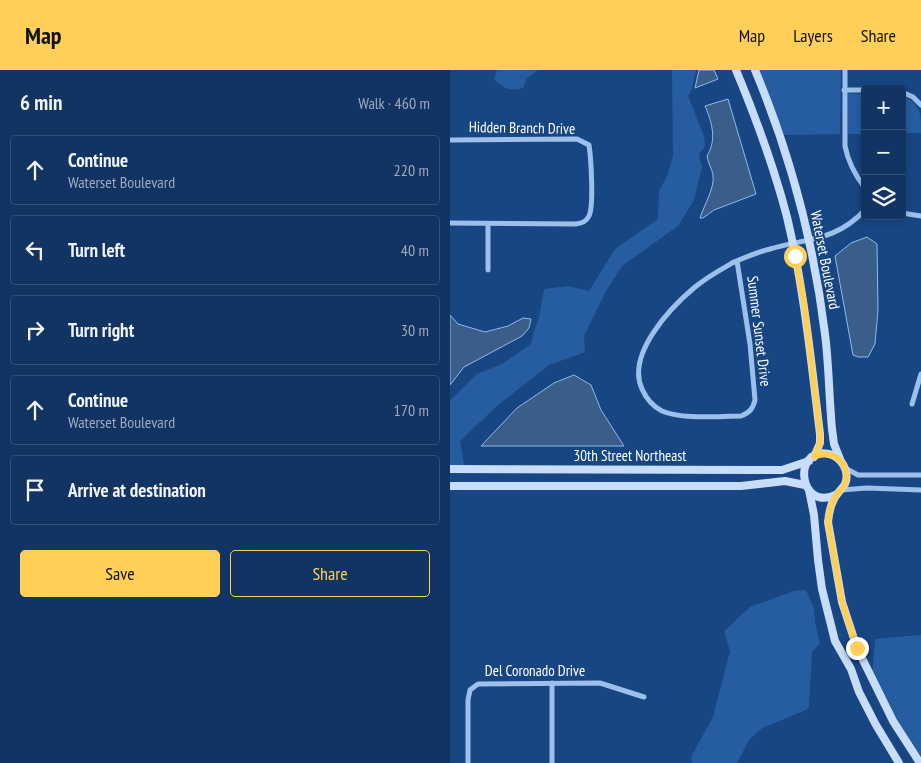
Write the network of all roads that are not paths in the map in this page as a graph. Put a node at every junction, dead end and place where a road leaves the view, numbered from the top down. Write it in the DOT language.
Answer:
graph roads {
  1 [pos="736,70"];
  2 [pos="755,70"];
  3 [pos="845,70"];
  4 [pos="844,90"];
  5 [pos="861,90"];
  6 [pos="906,94"];
  7 [pos="921,105"];
  8 [pos="450,140"];
  9 [pos="861,183"];
  10 [pos="861,214"];
  11 [pos="906,214"];
  12 [pos="921,216"];
  13 [pos="450,223"];
  14 [pos="488,224"];
  15 [pos="809,240"];
  16 [pos="792,244"];
  17 [pos="737,261"];
  18 [pos="488,270"];
  19 [pos="921,374"];
  20 [pos="912,404"];
  21 [pos="812,459"];
  22 [pos="843,464"];
  23 [pos="450,469"];
  24 [pos="921,475"];
  25 [pos="450,486"];
  26 [pos="807,488"];
  27 [pos="921,490"];
  28 [pos="839,492"];
  29 [pos="552,683"];
  30 [pos="644,697"];
  31 [pos="468,763"];
  32 [pos="552,763"];
  33 [pos="899,763"];
  34 [pos="920,763"];
  1 -- 16 [label="street, Waterset Boulevard"];
  2 -- 15 [label="street, Waterset Boulevard"];
  3 -- 4 [label="street"];
  4 -- 5 [label="street"];
  4 -- 9 [label="street"];
  6 -- 7 [label="street"];
  8 -- 14 [label="street, Hidden Branch Drive"];
  10 -- 15 [label="street, Summer Sunset Drive"];
  11 -- 12 [label="street"];
  13 -- 14 [label="street, Hidden Branch Drive"];
  14 -- 18 [label="street"];
  15 -- 16 [label="street, Summer Sunset Drive"];
  15 -- 22 [label="street, Waterset Boulevard"];
  16 -- 17 [label="street, Summer Sunset Drive"];
  16 -- 21 [label="street, Waterset Boulevard"];
  17 -- 17 [label="street, Summer Sunset Drive"];
  19 -- 20 [label="street"];
  21 -- 22 [label="street"];
  21 -- 23 [label="street, 30th Street Northeast"];
  21 -- 26 [label="street"];
  22 -- 24 [label="street"];
  22 -- 28 [label="street"];
  25 -- 26 [label="street, 30th Street Northeast"];
  26 -- 28 [label="street"];
  26 -- 33 [label="street"];
  27 -- 28 [label="street"];
  28 -- 34 [label="street"];
  29 -- 30 [label="street, Del Coronado Drive"];
  29 -- 31 [label="street, Del Coronado Drive"];
  29 -- 32 [label="street"];
}
